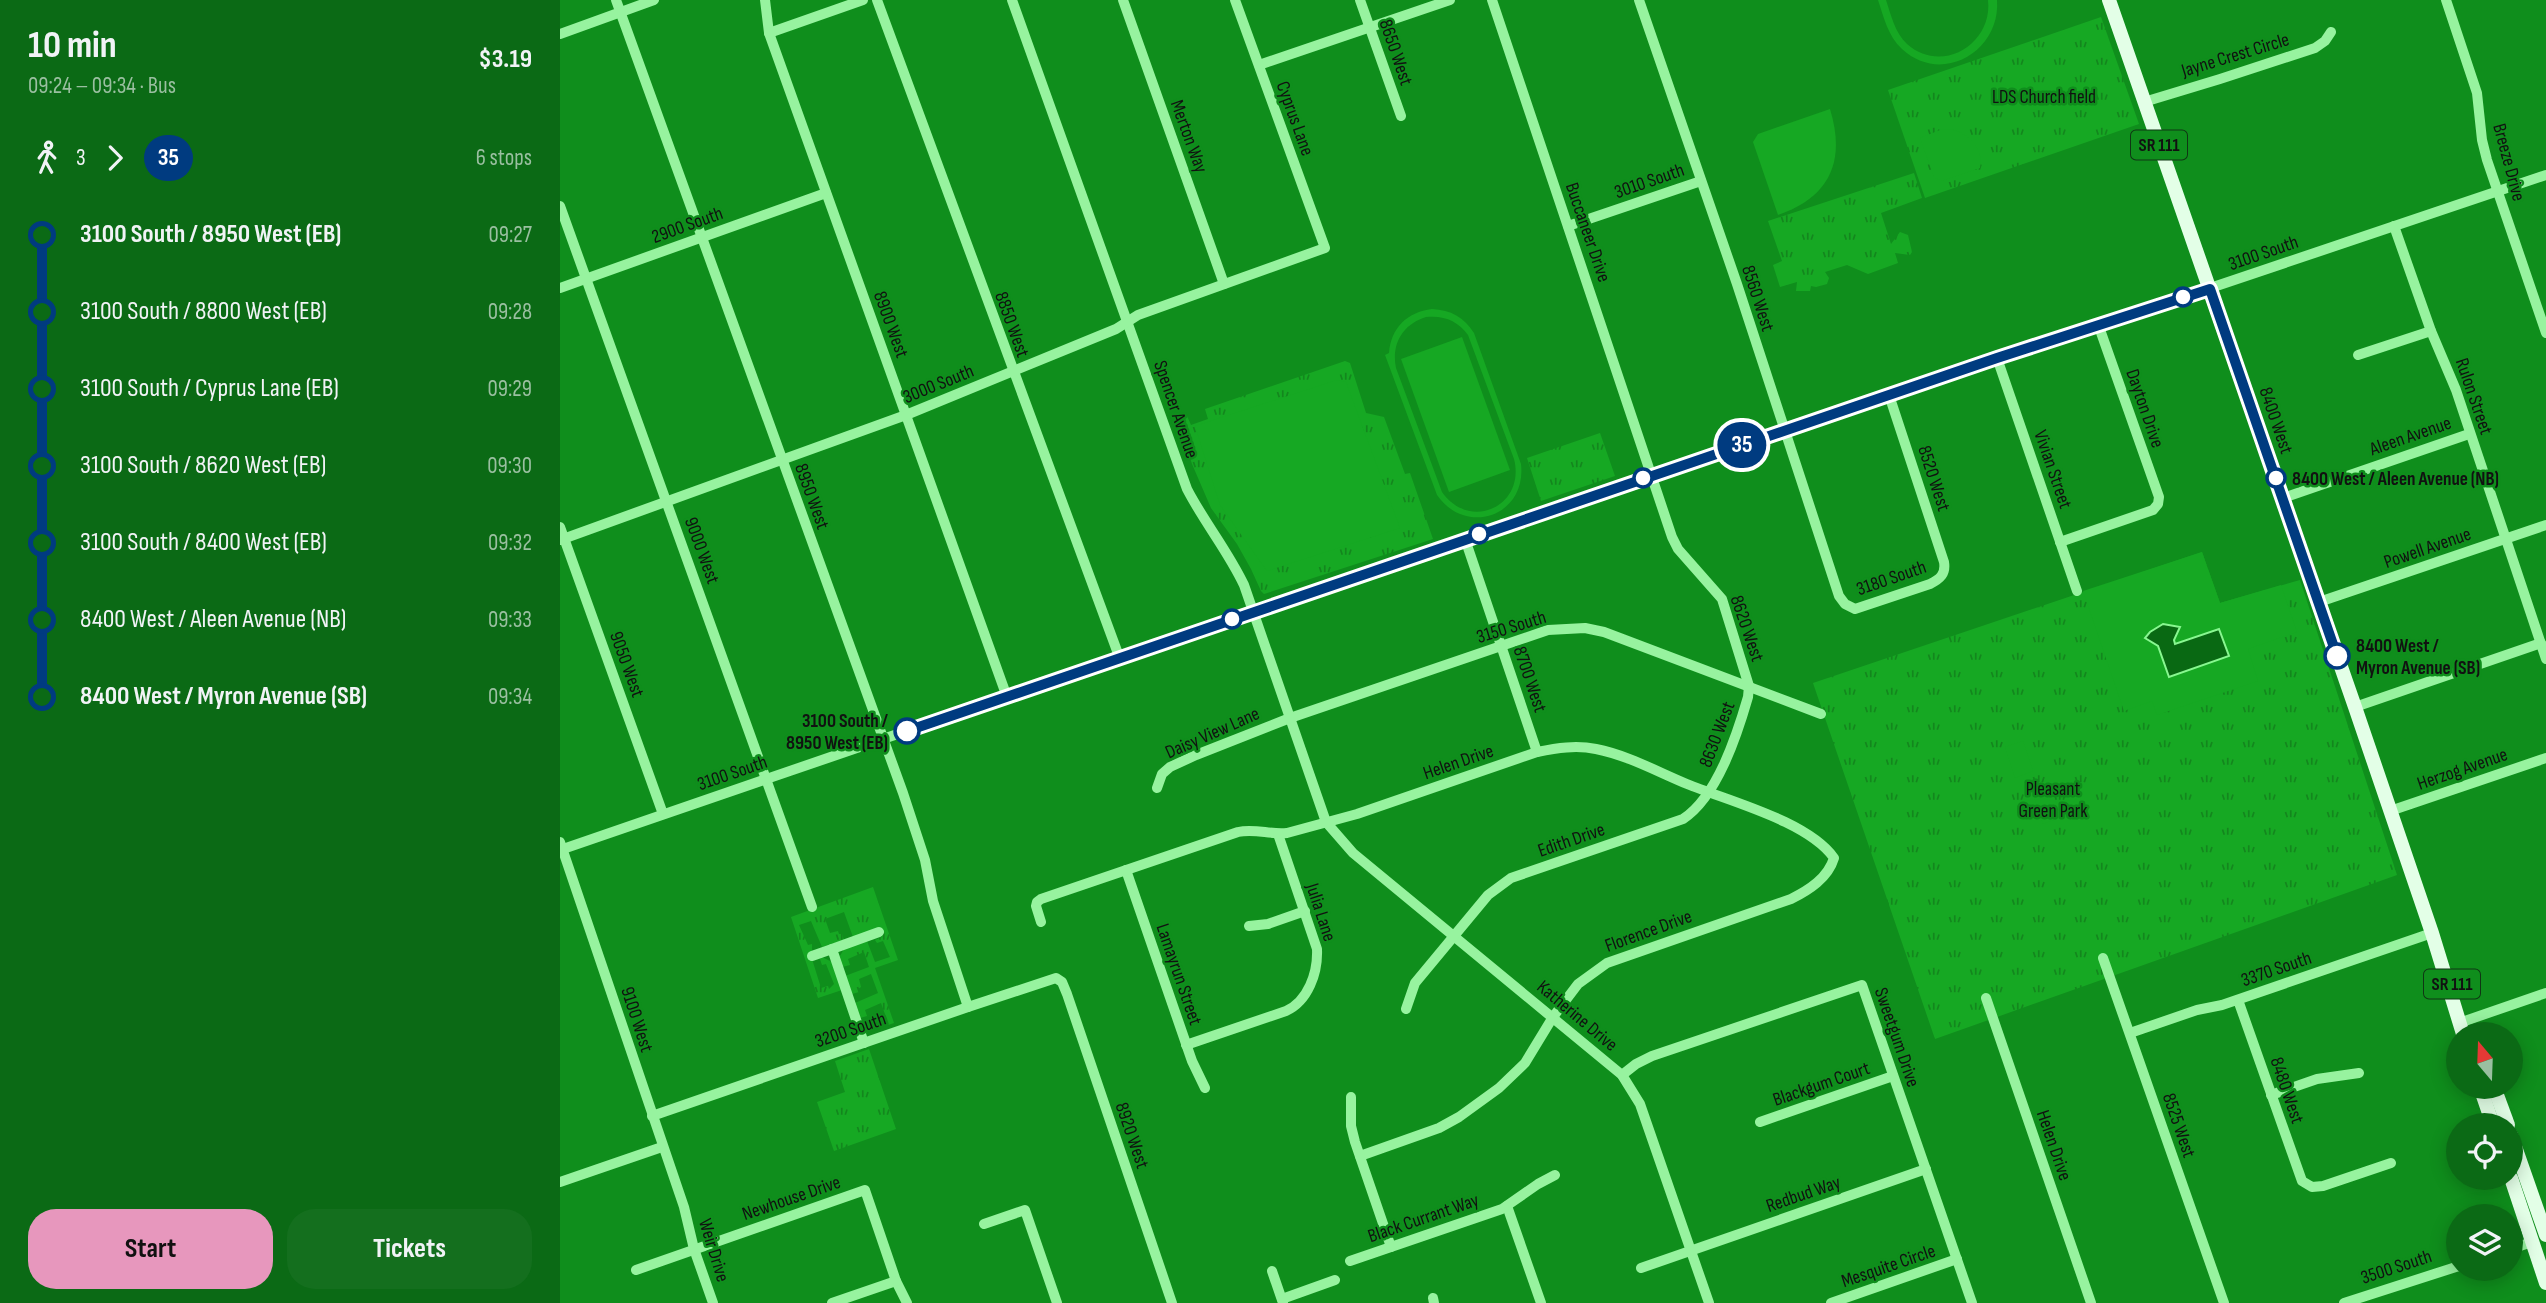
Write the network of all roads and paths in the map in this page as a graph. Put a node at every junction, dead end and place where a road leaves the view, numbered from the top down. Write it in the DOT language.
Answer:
graph roads {
  1 [pos="616,0"];
  2 [pos="654,0"];
  3 [pos="765,0"];
  4 [pos="863,0"];
  5 [pos="877,0"];
  6 [pos="1012,0"];
  7 [pos="1123,0"];
  8 [pos="1235,0"];
  9 [pos="1360,0"];
  10 [pos="1450,0"];
  11 [pos="1492,0"];
  12 [pos="1639,0"];
  13 [pos="2109,0"];
  14 [pos="2446,0"];
  15 [pos="621,12"];
  16 [pos="1370,27"];
  17 [pos="2331,32"];
  18 [pos="769,33"];
  19 [pos="560,34"];
  20 [pos="1259,65"];
  21 [pos="2144,102"];
  22 [pos="1401,116"];
  23 [pos="2546,175"];
  24 [pos="1701,181"];
  25 [pos="2498,191"];
  26 [pos="826,193"];
  27 [pos="560,206"];
  28 [pos="1568,226"];
  29 [pos="2394,226"];
  30 [pos="702,237"];
  31 [pos="1325,247"];
  32 [pos="586,279"];
  33 [pos="1224,284"];
  34 [pos="560,288"];
  35 [pos="2210,289"];
  36 [pos="1127,321"];
  37 [pos="2098,324"];
  38 [pos="2431,331"];
  39 [pos="2546,333"];
  40 [pos="2358,355"];
  41 [pos="1997,358"];
  42 [pos="1012,371"];
  43 [pos="1889,395"];
  44 [pos="906,415"];
  45 [pos="1784,431"];
  46 [pos="2469,434"];
  47 [pos="782,459"];
  48 [pos="1653,475"];
  49 [pos="2283,498"];
  50 [pos="667,502"];
  51 [pos="2546,525"];
  52 [pos="560,527"];
  53 [pos="1465,538"];
  54 [pos="562,539"];
  55 [pos="2505,539"];
  56 [pos="2060,542"];
  57 [pos="1944,573"];
  58 [pos="2077,591"];
  59 [pos="2319,602"];
  60 [pos="1847,606"];
  61 [pos="1253,611"];
  62 [pos="2541,643"];
  63 [pos="1502,646"];
  64 [pos="1120,659"];
  65 [pos="2546,659"];
  66 [pos="1749,686"];
  67 [pos="1007,697"];
  68 [pos="2355,707"];
  69 [pos="1821,714"];
  70 [pos="1290,718"];
  71 [pos="882,739"];
  72 [pos="1537,752"];
  73 [pos="2546,758"];
  74 [pos="768,779"];
  75 [pos="1157,788"];
  76 [pos="1709,793"];
  77 [pos="2390,810"];
  78 [pos="663,814"];
  79 [pos="1326,822"];
  80 [pos="1278,834"];
  81 [pos="561,847"];
  82 [pos="1835,858"];
  83 [pos="1126,870"];
  84 [pos="812,907"];
  85 [pos="1305,911"];
  86 [pos="1041,922"];
  87 [pos="1249,926"];
  88 [pos="879,932"];
  89 [pos="2432,933"];
  90 [pos="1455,936"];
  91 [pos="832,949"];
  92 [pos="812,956"];
  93 [pos="2103,958"];
  94 [pos="1059,980"];
  95 [pos="2546,993"];
  96 [pos="1986,998"];
  97 [pos="2238,1000"];
  98 [pos="968,1007"];
  99 [pos="1406,1009"];
  100 [pos="1553,1017"];
  101 [pos="2462,1022"];
  102 [pos="2473,1022"];
  103 [pos="2130,1033"];
  104 [pos="864,1043"];
  105 [pos="1186,1045"];
  106 [pos="2359,1073"];
  107 [pos="1622,1075"];
  108 [pos="1893,1076"];
  109 [pos="1205,1088"];
  110 [pos="2271,1095"];
  111 [pos="1351,1097"];
  112 [pos="652,1116"];
  113 [pos="1760,1122"];
  114 [pos="662,1147"];
  115 [pos="1360,1156"];
  116 [pos="2391,1163"];
  117 [pos="1926,1169"];
  118 [pos="2523,1169"];
  119 [pos="1555,1175"];
  120 [pos="560,1182"];
  121 [pos="2516,1190"];
  122 [pos="1507,1206"];
  123 [pos="684,1207"];
  124 [pos="984,1224"];
  125 [pos="2546,1234"];
  126 [pos="2539,1242"];
  127 [pos="1391,1247"];
  128 [pos="694,1249"];
  129 [pos="1691,1250"];
  130 [pos="1957,1259"];
  131 [pos="1350,1261"];
  132 [pos="1641,1268"];
  133 [pos="636,1270"];
  134 [pos="2446,1270"];
  135 [pos="1272,1271"];
  136 [pos="1335,1280"];
  137 [pos="896,1281"];
  138 [pos="2546,1283"];
  139 [pos="1283,1301"];
  140 [pos="713,1303"];
  141 [pos="832,1303"];
  142 [pos="907,1303"];
  143 [pos="1057,1303"];
  144 [pos="1172,1303"];
  145 [pos="1541,1303"];
  146 [pos="1709,1303"];
  147 [pos="1831,1303"];
  148 [pos="1972,1303"];
  149 [pos="2091,1303"];
  150 [pos="2224,1303"];
  151 [pos="2344,1303"];
  1 -- 15 [label="street, 8950 West"];
  2 -- 15 [label="street"];
  3 -- 18 [label="street, 8900 West"];
  4 -- 18 [label="street"];
  5 -- 42 [label="street, 8850 West"];
  6 -- 36 [label="street, Spencer Avenue"];
  7 -- 33 [label="street, Merton Way"];
  8 -- 20 [label="street, Cyprus Lane"];
  9 -- 16 [label="street, 8650 West"];
  10 -- 16 [label="street"];
  11 -- 28 [label="street, Buccaneer Drive"];
  12 -- 24 [label="street, 8560 West"];
  13 -- 21 [label="main road, 8400 West / SR 111"];
  14 -- 25 [label="street, Breeze Drive"];
  15 -- 19 [label="street"];
  15 -- 30 [label="street, 8950 West"];
  16 -- 20 [label="street"];
  16 -- 22 [label="street, 8650 West"];
  17 -- 21 [label="street, Jayne Crest Circle"];
  18 -- 26 [label="street, 8900 West"];
  20 -- 31 [label="street, Cyprus Lane"];
  21 -- 35 [label="main road, 8400 West / SR 111"];
  23 -- 25 [label="street, 3100 South"];
  24 -- 28 [label="street, 3010 South"];
  24 -- 45 [label="street, 8560 West"];
  25 -- 29 [label="street, 3100 South"];
  25 -- 39 [label="street, Breeze Drive"];
  26 -- 30 [label="street, 2900 South"];
  26 -- 44 [label="street, 8900 West"];
  27 -- 32 [label="street, 9000 West"];
  28 -- 48 [label="street, Buccaneer Drive"];
  29 -- 35 [label="street, 3100 South"];
  29 -- 38 [label="street, Rulon Street"];
  30 -- 32 [label="street, 2900 South"];
  30 -- 47 [label="street, 8950 West"];
  31 -- 33 [label="street, 3000 South"];
  32 -- 34 [label="street, 2900 South"];
  32 -- 50 [label="street, 9000 West"];
  33 -- 36 [label="street, 3000 South"];
  35 -- 37 [label="street, 3100 South"];
  35 -- 49 [label="main road, 8400 West / SR 111"];
  36 -- 42 [label="street, 3000 South"];
  36 -- 61 [label="street, Spencer Avenue"];
  37 -- 41 [label="street, 3100 South"];
  37 -- 56 [label="street, Dayton Drive"];
  38 -- 40 [label="street"];
  38 -- 46 [label="street, Rulon Street"];
  41 -- 43 [label="street, 3100 South"];
  41 -- 56 [label="street, Vivian Street"];
  42 -- 44 [label="street, 3000 South"];
  42 -- 64 [label="street, 8850 West"];
  43 -- 45 [label="street, 3100 South"];
  43 -- 57 [label="street, 8520 West"];
  44 -- 47 [label="street, 3000 South"];
  44 -- 67 [label="street, 8900 West"];
  45 -- 48 [label="street, 3100 South"];
  45 -- 60 [label="street, 8560 West"];
  46 -- 49 [label="street, Aleen Avenue"];
  46 -- 55 [label="street, Rulon Street"];
  47 -- 50 [label="street, 3000 South"];
  47 -- 71 [label="street, 8950 West"];
  48 -- 53 [label="street, 3100 South"];
  48 -- 66 [label="street, 8620 West"];
  49 -- 59 [label="main road, 8400 West / SR 111"];
  50 -- 54 [label="street, 3000 South"];
  50 -- 74 [label="street, 9000 West"];
  51 -- 55 [label="street, Powell Avenue"];
  52 -- 54 [label="street, 9050 West"];
  53 -- 61 [label="street, 3100 South"];
  53 -- 63 [label="street, 8700 West"];
  54 -- 78 [label="street, 9050 West"];
  55 -- 59 [label="street, Powell Avenue"];
  55 -- 62 [label="street, Rulon Street"];
  56 -- 58 [label="street, Vivian Street"];
  57 -- 60 [label="street, 3180 South"];
  59 -- 68 [label="main road, 8400 West / SR 111"];
  61 -- 64 [label="street, 3100 South"];
  61 -- 70 [label="street, Spencer Avenue"];
  62 -- 65 [label="street, Rulon Street"];
  62 -- 68 [label="street"];
  63 -- 66 [label="street, 3150 South"];
  63 -- 70 [label="street, 3150 South"];
  63 -- 72 [label="street, 8700 West"];
  64 -- 67 [label="street, 3100 South"];
  66 -- 69 [label="street, 3150 South"];
  66 -- 76 [label="street, 8630 West"];
  67 -- 71 [label="street, 3100 South"];
  68 -- 77 [label="main road, 8400 West / SR 111"];
  70 -- 75 [label="street, Daisy View Lane"];
  70 -- 79 [label="street, Spencer Avenue"];
  71 -- 74 [label="street, 3100 South"];
  71 -- 98 [label="street, 8950 West"];
  72 -- 76 [label="street, Helen Drive"];
  72 -- 79 [label="street, Helen Drive"];
  73 -- 77 [label="street, Herzog Avenue"];
  74 -- 78 [label="street, 3100 South"];
  74 -- 84 [label="street, 9000 West"];
  76 -- 82 [label="street, Helen Drive"];
  76 -- 90 [label="street, Edith Drive"];
  77 -- 89 [label="main road, 8400 West / SR 111"];
  78 -- 81 [label="street, 3100 South"];
  79 -- 80 [label="street, Helen Drive"];
  79 -- 90 [label="street, Katherine Drive"];
  80 -- 83 [label="street, Helen Drive"];
  80 -- 85 [label="street, Julia Lane"];
  81 -- 112 [label="street, 9100 West"];
  82 -- 100 [label="street, Florence Drive"];
  83 -- 86 [label="street, Helen Drive"];
  83 -- 105 [label="street, Lamayrun Street"];
  85 -- 87 [label="street"];
  85 -- 105 [label="street, Julia Lane"];
  88 -- 91 [label="street"];
  89 -- 97 [label="street, 3370 South"];
  89 -- 101 [label="main road, 8400 West / SR 111"];
  90 -- 99 [label="street, Edith Drive"];
  90 -- 100 [label="street, Katherine Drive"];
  91 -- 92 [label="street"];
  91 -- 104 [label="street"];
  93 -- 103 [label="street, 8525 West"];
  94 -- 98 [label="street, 3200 South"];
  94 -- 144 [label="street, 8920 West"];
  95 -- 102 [label="street"];
  96 -- 149 [label="street, Helen Drive"];
  97 -- 103 [label="street, 3370 South"];
  97 -- 110 [label="street, 8480 West"];
  98 -- 104 [label="street, 3200 South"];
  100 -- 107 [label="street, Katherine Drive"];
  100 -- 115 [label="street, Florence Drive"];
  103 -- 150 [label="street, 8525 West"];
  104 -- 112 [label="street, 3200 South"];
  105 -- 109 [label="street, Lamayrun Street"];
  106 -- 110 [label="street"];
  107 -- 108 [label="street, Sweetgum Drive"];
  107 -- 129 [label="street, Katherine Drive"];
  108 -- 113 [label="street, Blackgum Court"];
  108 -- 117 [label="street, Sweetgum Drive"];
  110 -- 116 [label="street, 8480 West"];
  111 -- 115 [label="street"];
  112 -- 114 [label="street, 9100 West"];
  114 -- 120 [label="street"];
  114 -- 123 [label="street, 9100 West"];
  115 -- 127 [label="street"];
  117 -- 129 [label="street, Redbud Way"];
  117 -- 130 [label="street, Sweetgum Drive"];
  118 -- 125 [label="main road"];
  119 -- 122 [label="street, Black Currant Way"];
  121 -- 126 [label="main road"];
  122 -- 127 [label="street, Black Currant Way"];
  122 -- 145 [label="street"];
  123 -- 128 [label="street, Weir Drive"];
  124 -- 143 [label="street"];
  125 -- 126 [label="main road"];
  126 -- 138 [label="main road"];
  127 -- 131 [label="street, Black Currant Way"];
  128 -- 133 [label="street"];
  128 -- 137 [label="street, Newhouse Drive"];
  128 -- 140 [label="street, Weir Drive"];
  129 -- 132 [label="street, Redbud Way"];
  129 -- 146 [label="street, Katherine Drive"];
  130 -- 147 [label="street, Mesquite Circle"];
  130 -- 148 [label="street, Sweetgum Drive"];
  134 -- 151 [label="street, 3500 South"];
  135 -- 139 [label="street"];
  136 -- 139 [label="street"];
  137 -- 141 [label="street"];
  137 -- 142 [label="street, Newhouse Drive"];
}
